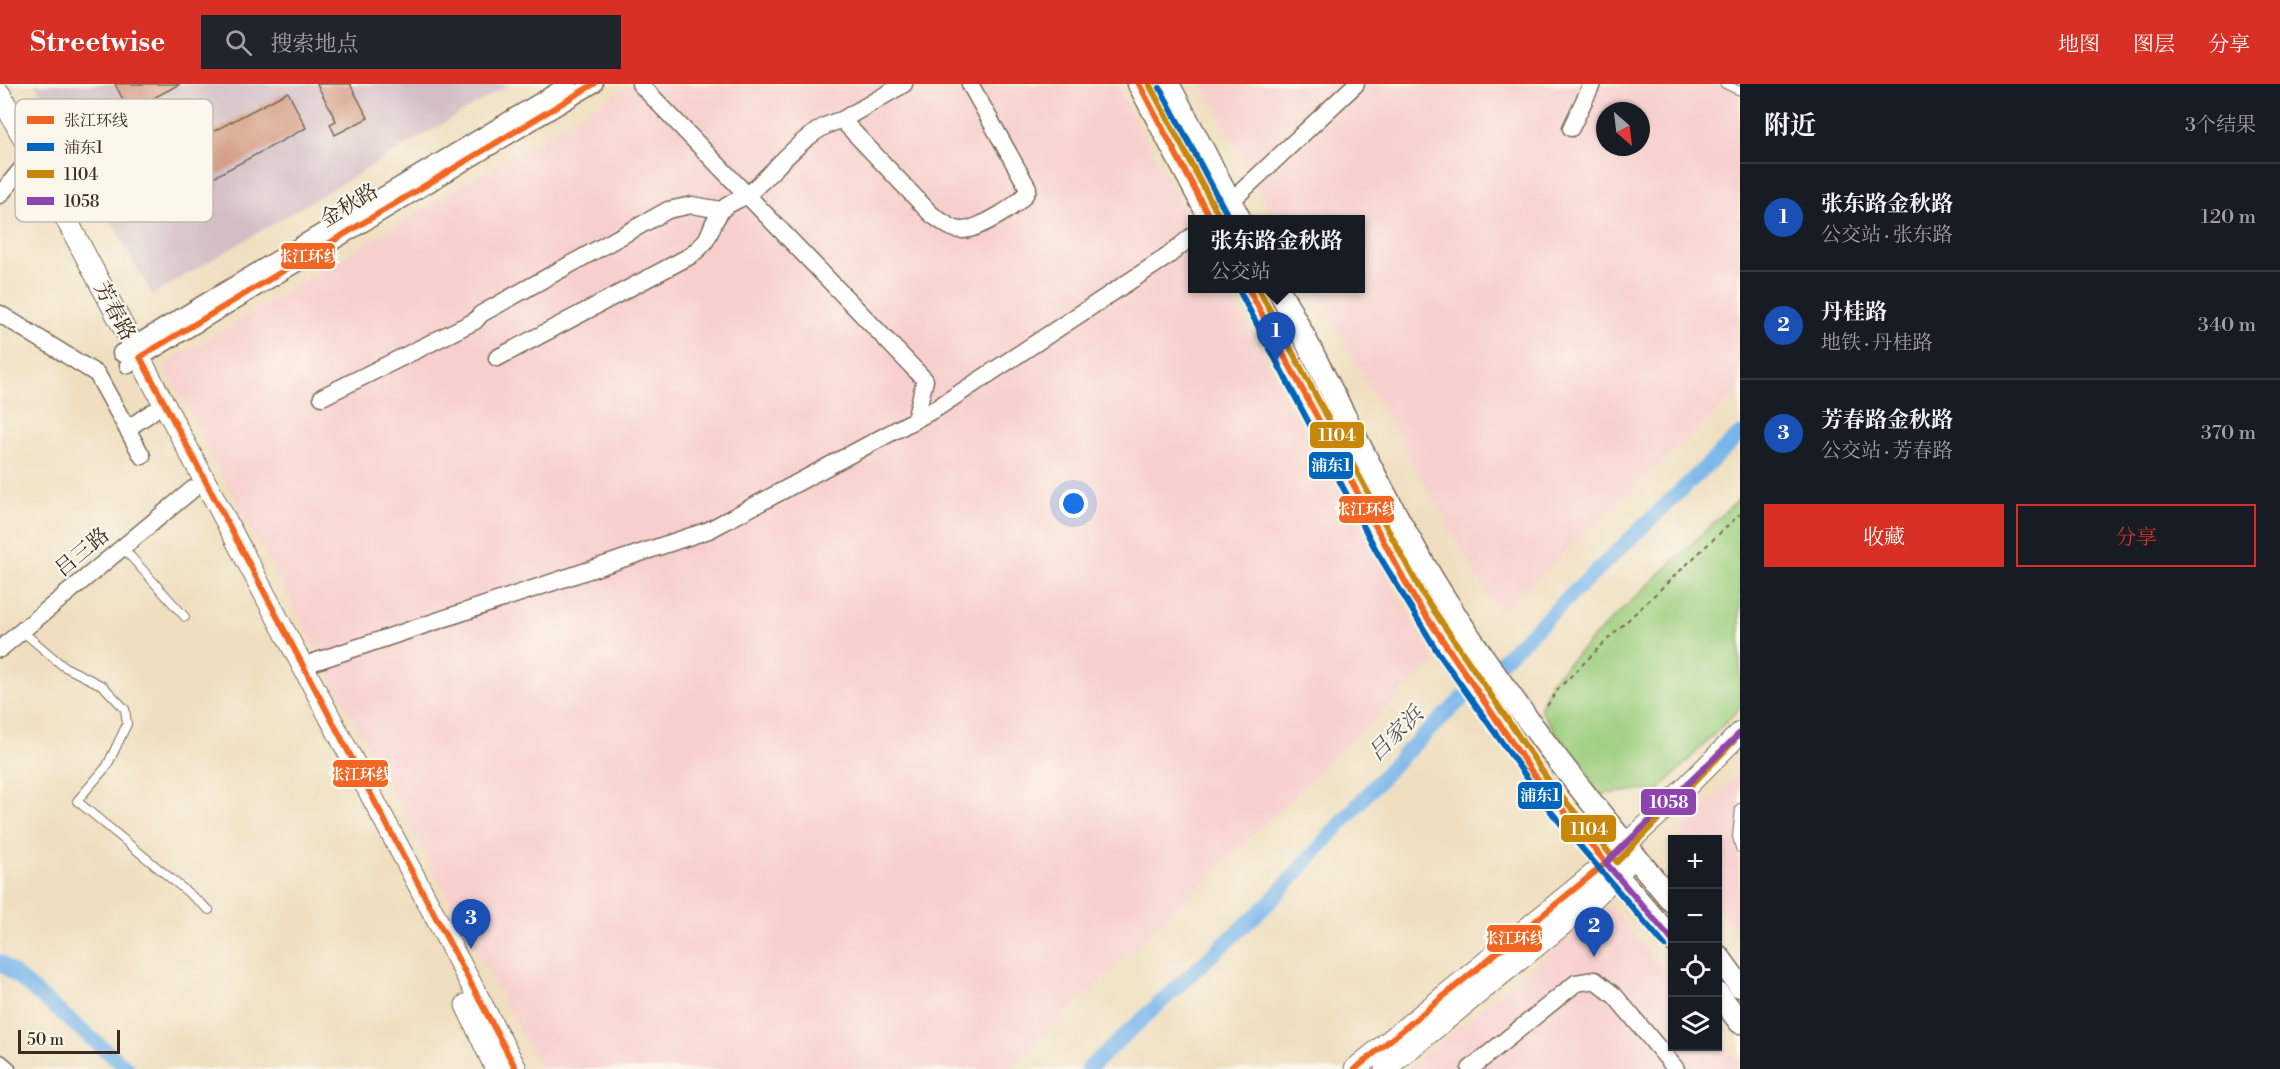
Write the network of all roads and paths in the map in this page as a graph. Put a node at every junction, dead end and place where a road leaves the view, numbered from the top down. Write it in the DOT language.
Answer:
graph roads {
  1 [pos="569,84"];
  2 [pos="594,84"];
  3 [pos="640,84"];
  4 [pos="904,84"];
  5 [pos="970,84"];
  6 [pos="1139,84"];
  7 [pos="1168,84"];
  8 [pos="1356,84"];
  9 [pos="1592,84"];
  10 [pos="1725,84"];
  11 [pos="1740,91"];
  12 [pos="0,94"];
  13 [pos="842,120"];
  14 [pos="0,124"];
  15 [pos="1571,128"];
  16 [pos="15,130"];
  17 [pos="15,144"];
  18 [pos="15,177"];
  19 [pos="748,194"];
  20 [pos="0,195"];
  21 [pos="721,210"];
  22 [pos="1235,211"];
  23 [pos="1209,215"];
  24 [pos="60,222"];
  25 [pos="1188,239"];
  26 [pos="1251,293"];
  27 [pos="1281,293"];
  28 [pos="0,314"];
  29 [pos="130,355"];
  30 [pos="497,358"];
  31 [pos="322,397"];
  32 [pos="152,412"];
  33 [pos="915,420"];
  34 [pos="127,429"];
  35 [pos="142,456"];
  36 [pos="193,489"];
  37 [pos="1740,514"];
  38 [pos="123,548"];
  39 [pos="186,617"];
  40 [pos="22,631"];
  41 [pos="0,649"];
  42 [pos="303,666"];
  43 [pos="1546,706"];
  44 [pos="1740,734"];
  45 [pos="1740,747"];
  46 [pos="1740,808"];
  47 [pos="1740,848"];
  48 [pos="1630,850"];
  49 [pos="1611,869"];
  50 [pos="1668,896"];
  51 [pos="209,909"];
  52 [pos="1668,935"];
  53 [pos="1722,961"];
  54 [pos="1740,986"];
  55 [pos="1720,997"];
  56 [pos="1740,1022"];
  57 [pos="0,1063"];
  58 [pos="7,1069"];
  59 [pos="496,1069"];
  60 [pos="516,1069"];
  61 [pos="1355,1069"];
  62 [pos="1385,1069"];
  63 [pos="1470,1069"];
  64 [pos="1676,1069"];
  1 -- 29 [label="street, 金秋路"];
  2 -- 29 [label="street, 金秋路"];
  3 -- 19 [label="street"];
  4 -- 13 [label="street"];
  5 -- 13 [label="street"];
  6 -- 23 [label="main road"];
  7 -- 22 [label="main road"];
  8 -- 22 [label="street"];
  9 -- 15 [label="street"];
  10 -- 11 [label="lane"];
  12 -- 16 [label="street, 芳春路"];
  13 -- 19 [label="street"];
  14 -- 17 [label="street, 芳春路"];
  18 -- 20 [label="street"];
  19 -- 21 [label="street"];
  19 -- 33 [label="street"];
  21 -- 30 [label="street"];
  21 -- 31 [label="street"];
  24 -- 29 [label="street, 芳春路"];
  25 -- 33 [label="street"];
  26 -- 49 [label="main road"];
  27 -- 48 [label="main road"];
  28 -- 34 [label="street"];
  29 -- 32 [label="street, 芳春路"];
  29 -- 42 [label="street, 芳春路"];
  32 -- 34 [label="street"];
  32 -- 36 [label="street, 芳春路"];
  33 -- 42 [label="street"];
  34 -- 35 [label="street"];
  36 -- 38 [label="street, 吕三路"];
  36 -- 59 [label="street, 芳春路"];
  37 -- 43 [label="path"];
  38 -- 39 [label="lane"];
  38 -- 40 [label="street, 吕三路"];
  40 -- 41 [label="street, 吕三路"];
  40 -- 51 [label="lane"];
  42 -- 60 [label="street, 芳春路"];
  44 -- 48 [label="street"];
  45 -- 48 [label="street"];
  46 -- 47 [label="lane"];
  48 -- 49 [label="street"];
  48 -- 50 [label="main road"];
  49 -- 52 [label="main road"];
  49 -- 61 [label="street"];
  49 -- 62 [label="street"];
  53 -- 54 [label="main road"];
  55 -- 56 [label="main road"];
  57 -- 58 [label="street"];
  63 -- 64 [label="street"];
}
